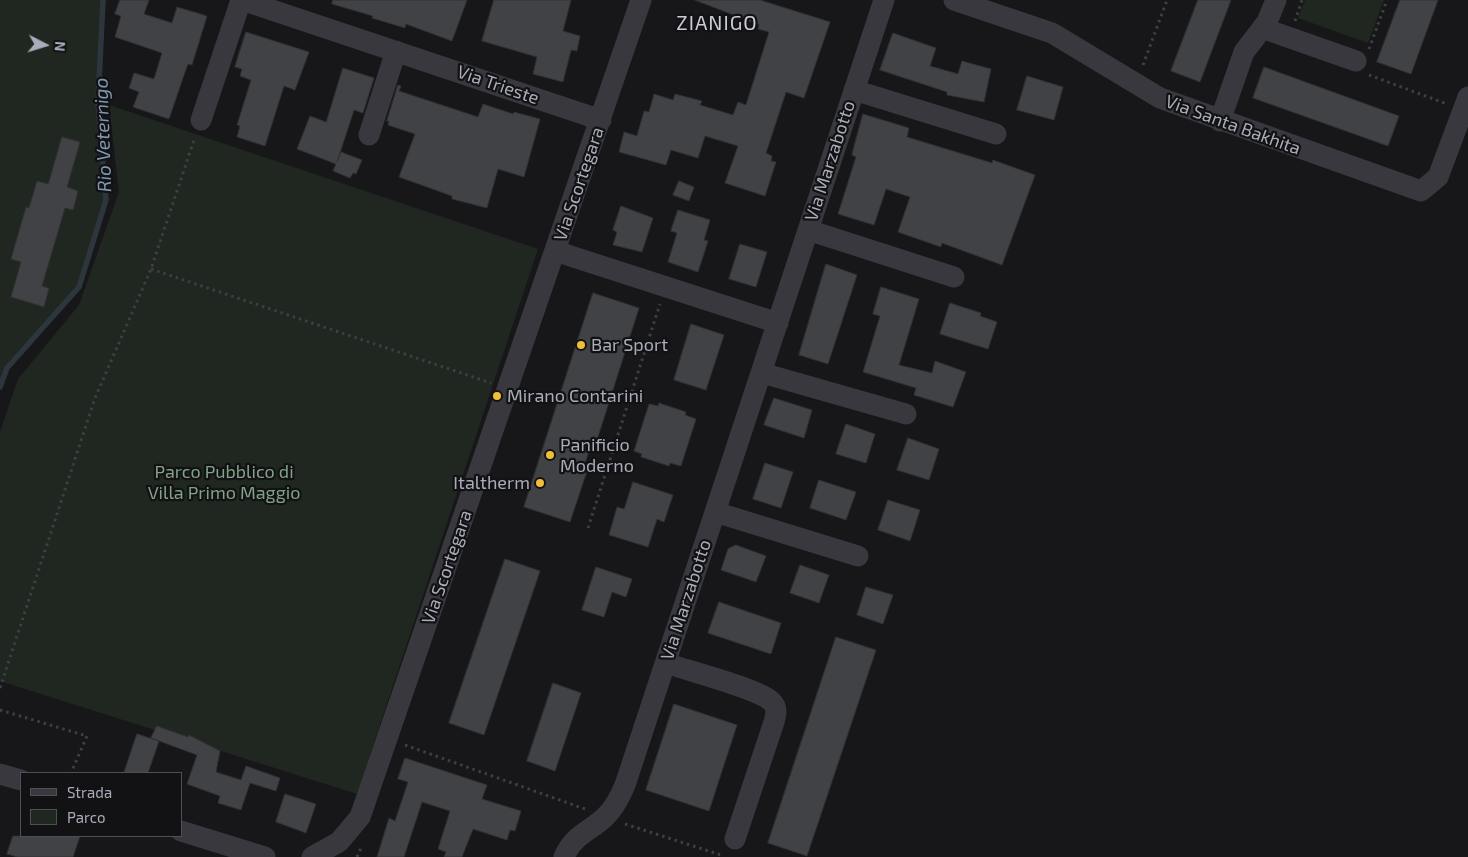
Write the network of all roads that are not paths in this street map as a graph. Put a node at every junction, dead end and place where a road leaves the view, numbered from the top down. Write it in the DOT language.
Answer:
graph roads {
  1 [pos="242,0"];
  2 [pos="641,0"];
  3 [pos="884,0"];
  4 [pos="954,0"];
  5 [pos="1276,0"];
  6 [pos="993,6"];
  7 [pos="1262,28"];
  8 [pos="396,51"];
  9 [pos="1361,62"];
  10 [pos="854,90"];
  11 [pos="1460,101"];
  12 [pos="201,120"];
  13 [pos="601,120"];
  14 [pos="1220,121"];
  15 [pos="996,134"];
  16 [pos="369,135"];
  17 [pos="808,230"];
  18 [pos="556,251"];
  19 [pos="954,277"];
  20 [pos="778,323"];
  21 [pos="762,373"];
  22 [pos="906,414"];
  23 [pos="715,512"];
  24 [pos="858,556"];
  25 [pos="666,663"];
  26 [pos="0,774"];
  27 [pos="20,780"];
  28 [pos="182,831"];
  29 [pos="732,848"];
  30 [pos="322,855"];
  31 [pos="265,857"];
  32 [pos="564,857"];
  1 -- 8 [label="street, Via Trieste"];
  1 -- 12 [label="street, Via Trieste"];
  2 -- 13 [label="street, Via Scortegara"];
  3 -- 10 [label="street, Via Marzabotto"];
  4 -- 6 [label="street, Via Santa Bakhita"];
  5 -- 7 [label="street"];
  6 -- 14 [label="street, Via Santa Bakhita"];
  7 -- 9 [label="street"];
  7 -- 14 [label="street"];
  8 -- 13 [label="street, Via Trieste"];
  8 -- 16 [label="street"];
  10 -- 15 [label="street"];
  10 -- 17 [label="street, Via Marzabotto"];
  11 -- 14 [label="street, Via Santa Bakhita"];
  13 -- 18 [label="street, Via Scortegara"];
  17 -- 19 [label="street"];
  17 -- 20 [label="street, Via Marzabotto"];
  18 -- 20 [label="street"];
  18 -- 30 [label="street, Via Scortegara"];
  20 -- 21 [label="street, Via Marzabotto"];
  21 -- 22 [label="street"];
  21 -- 23 [label="street, Via Marzabotto"];
  23 -- 24 [label="street"];
  23 -- 25 [label="street, Via Marzabotto"];
  25 -- 29 [label="street"];
  25 -- 32 [label="street, Via Marzabotto"];
  26 -- 27 [label="street"];
  28 -- 31 [label="street"];
}
